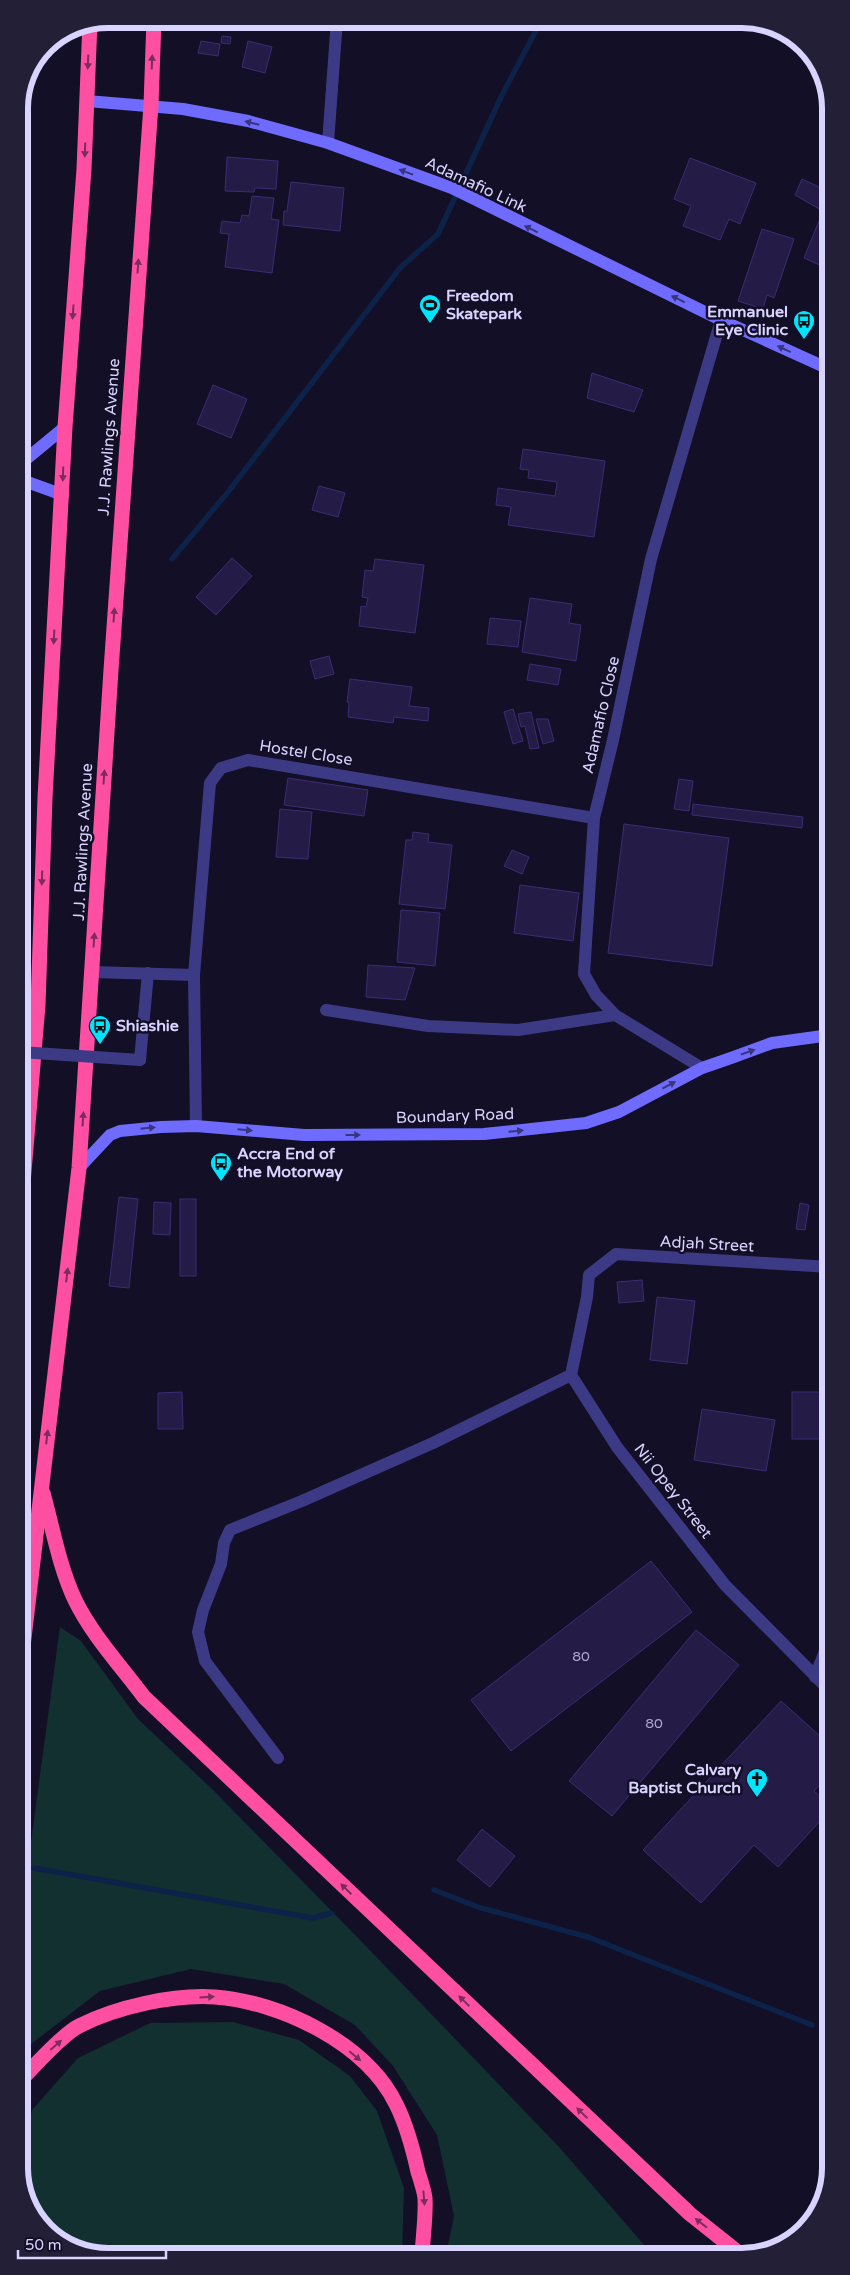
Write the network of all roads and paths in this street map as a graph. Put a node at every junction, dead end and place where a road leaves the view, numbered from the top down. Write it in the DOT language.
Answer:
graph roads {
  1 [pos="154,27"];
  2 [pos="336,27"];
  3 [pos="90,30"];
  4 [pos="87,101"];
  5 [pos="151,105"];
  6 [pos="328,143"];
  7 [pos="722,320"];
  8 [pos="822,366"];
  9 [pos="65,427"];
  10 [pos="28,458"];
  11 [pos="28,482"];
  12 [pos="63,495"];
  13 [pos="594,818"];
  14 [pos="92,972"];
  15 [pos="148,974"];
  16 [pos="194,975"];
  17 [pos="38,1005"];
  18 [pos="28,1006"];
  19 [pos="326,1010"];
  20 [pos="615,1015"];
  21 [pos="822,1036"];
  22 [pos="28,1053"];
  23 [pos="702,1068"];
  24 [pos="28,1078"];
  25 [pos="196,1126"];
  26 [pos="80,1168"];
  27 [pos="822,1267"];
  28 [pos="571,1374"];
  29 [pos="41,1485"];
  30 [pos="28,1601"];
  31 [pos="822,1659"];
  32 [pos="815,1677"];
  33 [pos="822,1684"];
  34 [pos="278,1758"];
  35 [pos="28,2073"];
  36 [pos="422,2247"];
  37 [pos="734,2248"];
  5 -- 1 [label="highway, J.J. Rawlings Avenue, one-way"];
  2 -- 6 [label="street"];
  3 -- 4 [label="highway, one-way"];
  4 -- 5 [label="street, Adamafio Link"];
  4 -- 9 [label="highway, one-way"];
  6 -- 5 [label="street, Adamafio Link, one-way"];
  14 -- 5 [label="highway, J.J. Rawlings Avenue, one-way"];
  7 -- 6 [label="street, Adamafio Link, one-way"];
  8 -- 7 [label="street, Adamafio Link, one-way"];
  7 -- 13 [label="street, Adamafio Close"];
  9 -- 10 [label="street"];
  9 -- 12 [label="highway, one-way"];
  11 -- 12 [label="street"];
  12 -- 17 [label="highway, one-way"];
  13 -- 16 [label="street, Hostel Close"];
  13 -- 20 [label="street, Adamafio Close"];
  14 -- 15 [label="street"];
  26 -- 14 [label="highway, J.J. Rawlings Avenue, one-way"];
  15 -- 16 [label="street"];
  15 -- 22 [label="street, bridge"];
  16 -- 25 [label="street, Hostel Close"];
  17 -- 18 [label="street"];
  17 -- 24 [label="highway"];
  19 -- 20 [label="street"];
  20 -- 23 [label="street, Adamafio Close"];
  23 -- 21 [label="street, Boundary Road, one-way"];
  25 -- 23 [label="street, Boundary Road, one-way"];
  26 -- 25 [label="street, Boundary Road, one-way"];
  29 -- 26 [label="highway, J.J. Rawlings Avenue, one-way"];
  27 -- 28 [label="street, Adjah Street"];
  28 -- 32 [label="street, Nii Opey Street"];
  28 -- 34 [label="street"];
  29 -- 30 [label="highway, J.J. Rawlings Avenue"];
  37 -- 29 [label="highway, one-way"];
  31 -- 32 [label="street"];
  32 -- 33 [label="street, Nii Opey Street"];
  35 -- 36 [label="highway, one-way"];
}
